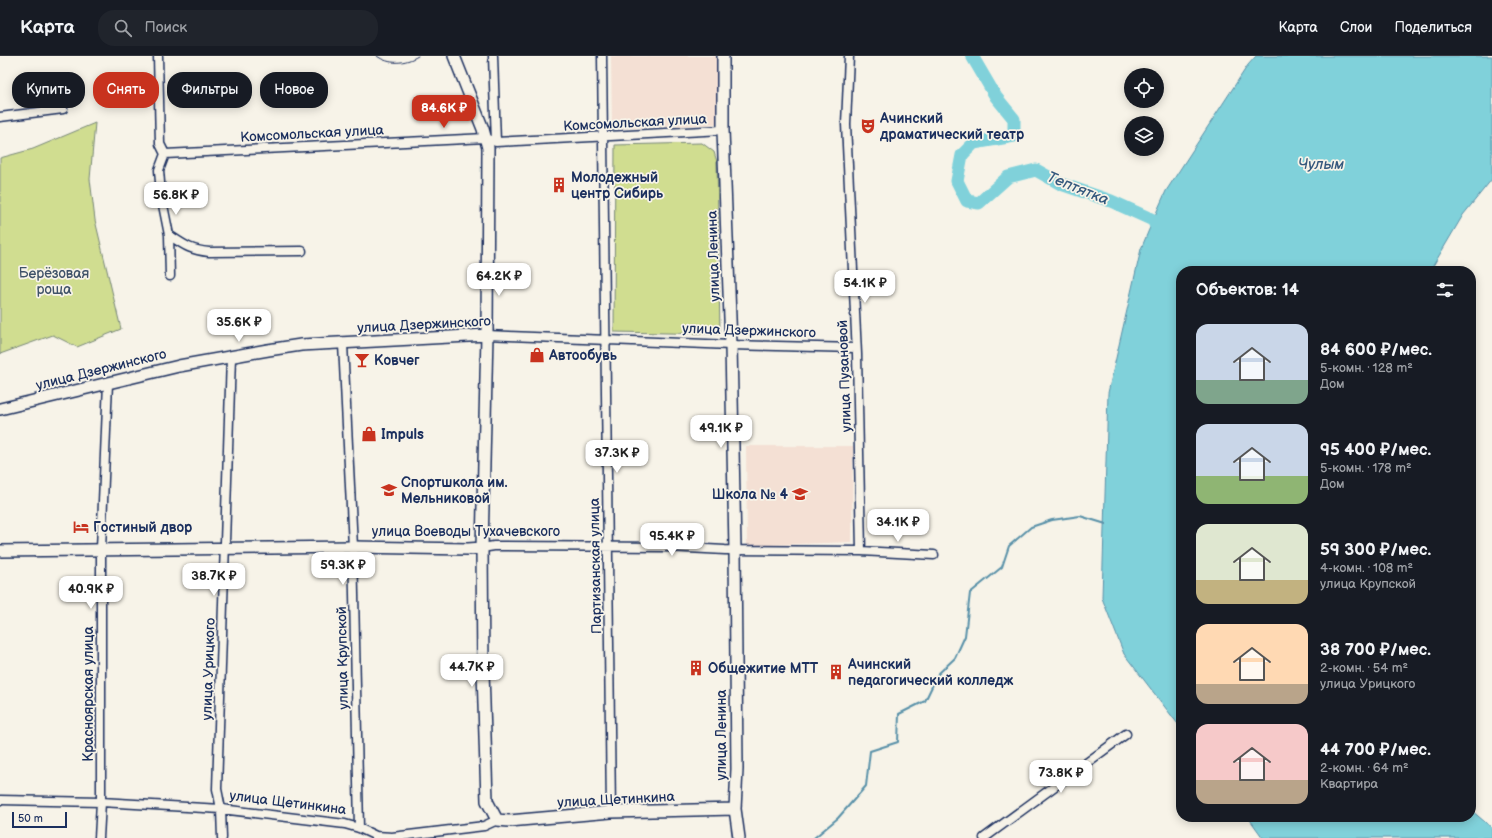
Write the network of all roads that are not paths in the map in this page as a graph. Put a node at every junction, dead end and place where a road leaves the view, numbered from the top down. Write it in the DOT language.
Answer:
graph roads {
  1 [pos="158,56"];
  2 [pos="454,56"];
  3 [pos="493,56"];
  4 [pos="602,56"];
  5 [pos="723,56"];
  6 [pos="849,56"];
  7 [pos="63,109"];
  8 [pos="0,117"];
  9 [pos="723,130"];
  10 [pos="603,137"];
  11 [pos="486,138"];
  12 [pos="496,142"];
  13 [pos="165,154"];
  14 [pos="169,235"];
  15 [pos="302,251"];
  16 [pos="170,276"];
  17 [pos="487,335"];
  18 [pos="605,340"];
  19 [pos="342,344"];
  20 [pos="731,344"];
  21 [pos="856,348"];
  22 [pos="231,356"];
  23 [pos="108,383"];
  24 [pos="0,409"];
  25 [pos="607,546"];
  26 [pos="352,547"];
  27 [pos="225,548"];
  28 [pos="482,548"];
  29 [pos="102,549"];
  30 [pos="735,550"];
  31 [pos="0,551"];
  32 [pos="861,551"];
  33 [pos="934,555"];
  34 [pos="1126,734"];
  35 [pos="0,800"];
  36 [pos="101,802"];
  37 [pos="221,809"];
  38 [pos="735,809"];
  39 [pos="611,812"];
  40 [pos="497,820"];
  41 [pos="358,828"];
  42 [pos="99,838"];
  43 [pos="222,838"];
  44 [pos="392,838"];
  45 [pos="739,838"];
  46 [pos="984,838"];
  1 -- 13 [label="street"];
  2 -- 11 [label="main road"];
  3 -- 12 [label="street"];
  4 -- 10 [label="street, Партизанская улица"];
  5 -- 9 [label="main road, улица Ленина"];
  6 -- 21 [label="street, улица Пузановой"];
  7 -- 8 [label="street"];
  9 -- 10 [label="street, Комсомольская улица"];
  9 -- 20 [label="main road, улица Ленина"];
  10 -- 12 [label="street, Комсомольская улица"];
  10 -- 18 [label="street, Партизанская улица"];
  11 -- 12 [label="street, Комсомольская улица"];
  11 -- 13 [label="street, Комсомольская улица"];
  11 -- 17 [label="main road"];
  13 -- 14 [label="street"];
  14 -- 15 [label="street"];
  14 -- 16 [label="street"];
  17 -- 18 [label="street, улица Дзержинского"];
  17 -- 19 [label="main road, улица Дзержинского"];
  17 -- 28 [label="main road"];
  18 -- 20 [label="street, улица Дзержинского"];
  18 -- 25 [label="street, Партизанская улица"];
  19 -- 22 [label="main road, улица Дзержинского"];
  19 -- 26 [label="street, улица Крупской"];
  20 -- 21 [label="street, улица Дзержинского"];
  20 -- 30 [label="main road, улица Ленина"];
  21 -- 32 [label="street, улица Пузановой"];
  22 -- 23 [label="main road, улица Дзержинского"];
  22 -- 27 [label="street, улица Урицкого"];
  23 -- 24 [label="main road, улица Дзержинского"];
  23 -- 29 [label="street, Красноярская улица"];
  25 -- 28 [label="street, улица Воеводы Тухачевского"];
  25 -- 30 [label="street, улица Воеводы Тухачевского"];
  25 -- 39 [label="street, Партизанская улица"];
  26 -- 27 [label="main road, улица Воеводы Тухачевского"];
  26 -- 28 [label="main road, улица Воеводы Тухачевского"];
  26 -- 41 [label="street, улица Крупской"];
  27 -- 29 [label="main road, улица Воеводы Тухачевского"];
  27 -- 37 [label="street, улица Урицкого"];
  28 -- 40 [label="main road"];
  29 -- 31 [label="main road, улица Воеводы Тухачевского"];
  29 -- 36 [label="street, Красноярская улица"];
  30 -- 32 [label="street, улица Воеводы Тухачевского"];
  30 -- 38 [label="main road, улица Ленина"];
  32 -- 33 [label="street, улица Воеводы Тухачевского"];
  34 -- 46 [label="street"];
  35 -- 36 [label="street, улица Щетинкина"];
  36 -- 37 [label="street, улица Щетинкина"];
  36 -- 42 [label="street, Красноярская улица"];
  37 -- 41 [label="street, улица Щетинкина"];
  37 -- 43 [label="street, улица Урицкого"];
  38 -- 39 [label="main road, улица Щетинкина"];
  38 -- 45 [label="main road, улица Ленина"];
  39 -- 40 [label="main road, улица Щетинкина"];
  40 -- 44 [label="street, улица Щетинкина"];
  41 -- 44 [label="street, улица Щетинкина"];
}
